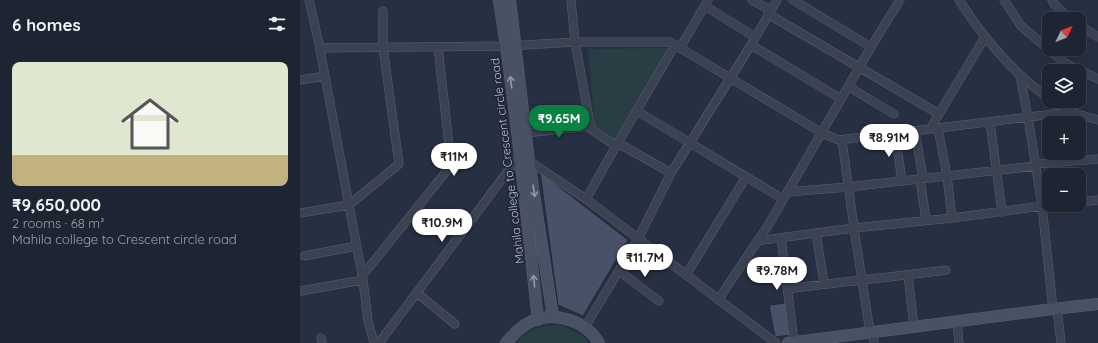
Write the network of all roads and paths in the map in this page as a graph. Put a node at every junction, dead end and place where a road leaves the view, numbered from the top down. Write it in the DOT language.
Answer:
graph roads {
  1 [pos="309,0"];
  2 [pos="499,0"];
  3 [pos="510,0"];
  4 [pos="571,0"];
  5 [pos="752,0"];
  6 [pos="777,0"];
  7 [pos="793,0"];
  8 [pos="900,0"];
  9 [pos="959,0"];
  10 [pos="1004,0"];
  11 [pos="1052,0"];
  12 [pos="706,3"];
  13 [pos="383,11"];
  14 [pos="769,12"];
  15 [pos="1063,12"];
  16 [pos="1086,29"];
  17 [pos="755,37"];
  18 [pos="985,37"];
  19 [pos="1098,37"];
  20 [pos="318,40"];
  21 [pos="575,42"];
  22 [pos="751,45"];
  23 [pos="438,46"];
  24 [pos="511,46"];
  25 [pos="678,46"];
  26 [pos="383,47"];
  27 [pos="871,47"];
  28 [pos="859,67"];
  29 [pos="325,76"];
  30 [pos="1020,76"];
  31 [pos="730,78"];
  32 [pos="1098,79"];
  33 [pos="300,80"];
  34 [pos="848,87"];
  35 [pos="1042,94"];
  36 [pos="841,100"];
  37 [pos="1064,108"];
  38 [pos="637,111"];
  39 [pos="1070,112"];
  40 [pos="894,114"];
  41 [pos="939,114"];
  42 [pos="1028,117"];
  43 [pos="1098,120"];
  44 [pos="990,122"];
  45 [pos="591,126"];
  46 [pos="934,129"];
  47 [pos="915,131"];
  48 [pos="526,133"];
  49 [pos="822,133"];
  50 [pos="895,133"];
  51 [pos="842,140"];
  52 [pos="689,144"];
  53 [pos="617,145"];
  54 [pos="525,159"];
  55 [pos="1098,159"];
  56 [pos="1035,165"];
  57 [pos="997,171"];
  58 [pos="671,173"];
  59 [pos="947,176"];
  60 [pos="746,177"];
  61 [pos="921,178"];
  62 [pos="902,181"];
  63 [pos="848,187"];
  64 [pos="785,196"];
  65 [pos="586,199"];
  66 [pos="1098,200"];
  67 [pos="1086,201"];
  68 [pos="349,205"];
  69 [pos="1042,206"];
  70 [pos="1002,212"];
  71 [pos="1043,212"];
  72 [pos="300,213"];
  73 [pos="952,218"];
  74 [pos="926,220"];
  75 [pos="854,228"];
  76 [pos="816,233"];
  77 [pos="781,238"];
  78 [pos="638,239"];
  79 [pos="758,241"];
  80 [pos="356,246"];
  81 [pos="304,256"];
  82 [pos="946,270"];
  83 [pos="619,271"];
  84 [pos="686,275"];
  85 [pos="908,275"];
  86 [pos="362,278"];
  87 [pos="862,280"];
  88 [pos="824,284"];
  89 [pos="787,289"];
  90 [pos="300,291"];
  91 [pos="417,293"];
  92 [pos="718,300"];
  93 [pos="659,301"];
  94 [pos="1098,304"];
  95 [pos="1055,308"];
  96 [pos="553,318"];
  97 [pos="538,320"];
  98 [pos="957,321"];
  99 [pos="455,324"];
  100 [pos="585,327"];
  101 [pos="914,327"];
  102 [pos="872,336"];
  103 [pos="816,341"];
  104 [pos="374,343"];
  105 [pos="379,343"];
  106 [pos="506,343"];
  107 [pos="599,343"];
  108 [pos="776,343"];
  109 [pos="791,343"];
  110 [pos="960,343"];
  111 [pos="1061,343"];
  1 -- 20 [label="street"];
  2 -- 24 [label="main road, Mahila college to Crescent circle road"];
  3 -- 24 [label="main road, Mahila college to Crescent circle road"];
  4 -- 21 [label="street"];
  5 -- 14 [label="street"];
  6 -- 14 [label="street"];
  7 -- 27 [label="street"];
  8 -- 27 [label="street"];
  9 -- 18 [label="street"];
  10 -- 32 [label="street"];
  11 -- 15 [label="street"];
  12 -- 17 [label="street"];
  12 -- 25 [label="street"];
  13 -- 26 [label="street"];
  14 -- 17 [label="street"];
  14 -- 28 [label="street"];
  16 -- 19 [label="street"];
  17 -- 22 [label="street"];
  18 -- 30 [label="street"];
  18 -- 41 [label="street"];
  20 -- 26 [label="street"];
  20 -- 29 [label="street"];
  21 -- 24 [label="street"];
  21 -- 25 [label="street"];
  21 -- 45 [label="street"];
  22 -- 31 [label="street"];
  22 -- 36 [label="street"];
  23 -- 24 [label="street"];
  23 -- 26 [label="street"];
  23 -- 86 [label="street"];
  24 -- 48 [label="main road, Mahila college to Crescent circle road"];
  54 -- 24 [label="main road, Mahila college to Crescent circle road, one-way"];
  25 -- 31 [label="street"];
  25 -- 38 [label="street"];
  26 -- 68 [label="street"];
  27 -- 28 [label="street"];
  28 -- 34 [label="street"];
  28 -- 41 [label="street"];
  29 -- 33 [label="street"];
  29 -- 68 [label="street"];
  30 -- 35 [label="street"];
  30 -- 42 [label="street"];
  31 -- 49 [label="street"];
  31 -- 52 [label="street"];
  34 -- 36 [label="street"];
  34 -- 40 [label="street"];
  36 -- 49 [label="street"];
  37 -- 39 [label="street"];
  38 -- 52 [label="street"];
  38 -- 53 [label="street"];
  39 -- 42 [label="street"];
  39 -- 43 [label="street"];
  41 -- 46 [label="street"];
  42 -- 44 [label="street"];
  42 -- 56 [label="street"];
  44 -- 46 [label="street"];
  44 -- 57 [label="street"];
  45 -- 48 [label="street"];
  45 -- 53 [label="street"];
  46 -- 47 [label="street"];
  46 -- 59 [label="street"];
  47 -- 50 [label="street"];
  47 -- 61 [label="street"];
  48 -- 54 [label="main road, Mahila college to Crescent circle road"];
  49 -- 51 [label="street"];
  49 -- 64 [label="street"];
  50 -- 51 [label="street"];
  50 -- 62 [label="street"];
  51 -- 63 [label="street"];
  52 -- 58 [label="street"];
  52 -- 60 [label="street"];
  53 -- 58 [label="street"];
  53 -- 65 [label="street"];
  54 -- 65 [label="street"];
  54 -- 91 [label="street"];
  54 -- 96 [label="main road, Mahila college to Crescent circle road, one-way"];
  97 -- 54 [label="main road, Mahila college to Crescent circle road, one-way"];
  55 -- 56 [label="street"];
  56 -- 57 [label="street"];
  56 -- 69 [label="street"];
  57 -- 59 [label="street"];
  57 -- 70 [label="street"];
  58 -- 78 [label="street"];
  59 -- 61 [label="street"];
  59 -- 73 [label="street"];
  60 -- 64 [label="street"];
  60 -- 84 [label="street"];
  61 -- 62 [label="street"];
  61 -- 74 [label="street"];
  62 -- 63 [label="street"];
  63 -- 64 [label="street"];
  63 -- 75 [label="street"];
  64 -- 79 [label="street"];
  65 -- 78 [label="street"];
  66 -- 67 [label="street"];
  68 -- 72 [label="street"];
  68 -- 80 [label="street"];
  69 -- 70 [label="street"];
  70 -- 73 [label="street"];
  71 -- 95 [label="street"];
  73 -- 74 [label="street"];
  74 -- 75 [label="street"];
  75 -- 76 [label="street"];
  75 -- 87 [label="street"];
  76 -- 77 [label="street"];
  76 -- 88 [label="street"];
  77 -- 79 [label="street"];
  77 -- 89 [label="street"];
  78 -- 83 [label="street"];
  78 -- 84 [label="street"];
  79 -- 92 [label="street"];
  80 -- 81 [label="street"];
  80 -- 86 [label="street"];
  82 -- 85 [label="street"];
  83 -- 93 [label="street"];
  83 -- 100 [label="street"];
  84 -- 92 [label="street"];
  85 -- 87 [label="street"];
  85 -- 101 [label="street"];
  86 -- 90 [label="street"];
  86 -- 104 [label="street"];
  87 -- 88 [label="street"];
  87 -- 102 [label="street"];
  88 -- 89 [label="street"];
  89 -- 109 [label="street"];
  91 -- 99 [label="street"];
  91 -- 105 [label="street"];
  92 -- 108 [label="street"];
  94 -- 95 [label="main road"];
  95 -- 98 [label="main road"];
  95 -- 111 [label="street"];
  96 -- 97 [label="main road"];
  96 -- 100 [label="main road"];
  97 -- 106 [label="main road"];
  98 -- 101 [label="main road"];
  98 -- 110 [label="street"];
  100 -- 107 [label="main road"];
  101 -- 102 [label="main road"];
  102 -- 103 [label="main road"];
  103 -- 109 [label="main road"];
}
